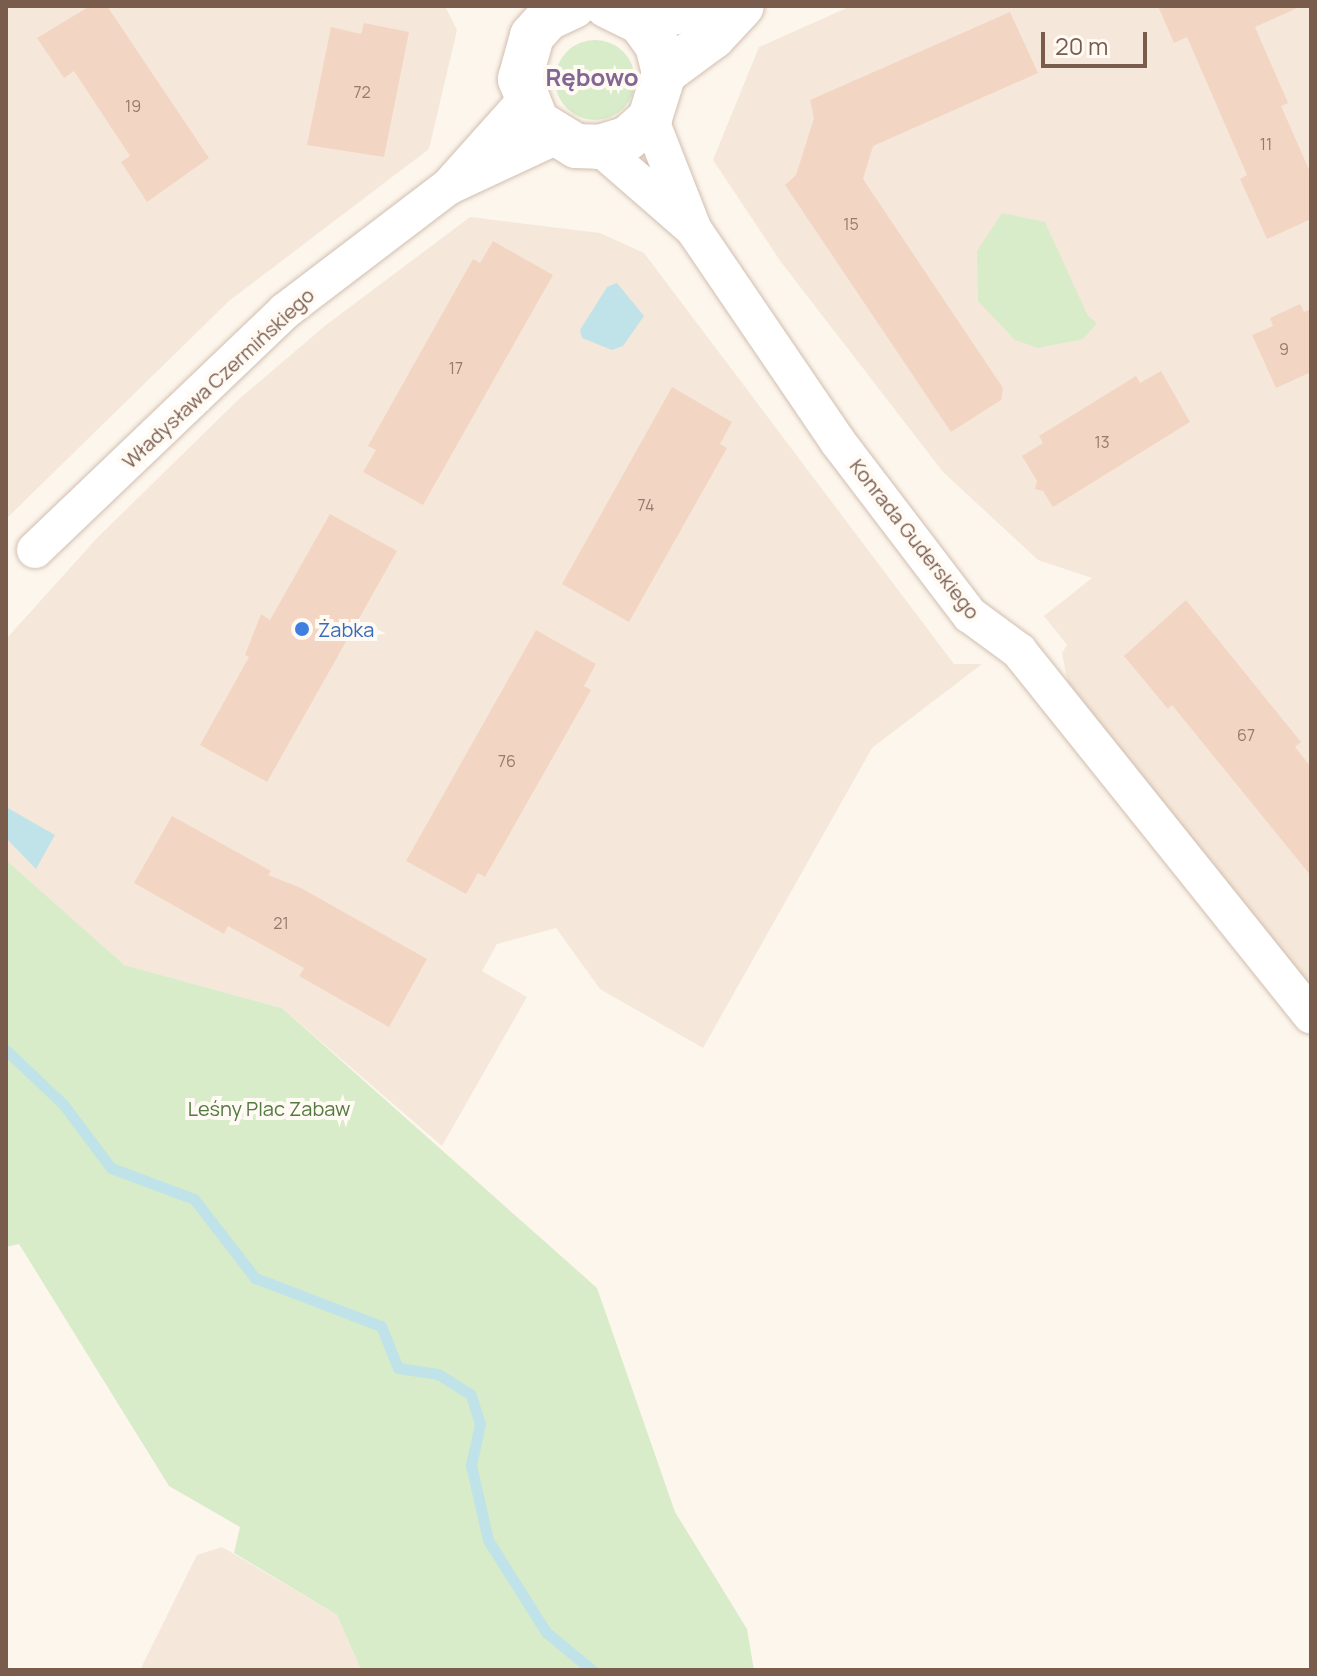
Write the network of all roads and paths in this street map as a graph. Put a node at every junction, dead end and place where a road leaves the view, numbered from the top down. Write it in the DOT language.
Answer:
graph roads {
  1 [pos="572,6"];
  2 [pos="698,6"];
  3 [pos="742,6"];
  4 [pos="624,14"];
  5 [pos="526,21"];
  6 [pos="664,73"];
  7 [pos="525,101"];
  8 [pos="650,118"];
  9 [pos="555,137"];
  10 [pos="599,147"];
  11 [pos="448,187"];
  12 [pos="694,230"];
  13 [pos="35,550"];
  14 [pos="1311,1015"];
  1 -- 5 [label="street"];
  2 -- 4 [label="street"];
  3 -- 6 [label="street"];
  4 -- 6 [label="street"];
  5 -- 7 [label="street"];
  6 -- 8 [label="street"];
  7 -- 9 [label="street"];
  7 -- 11 [label="street, Władysława Czermińskiego"];
  8 -- 10 [label="street"];
  8 -- 12 [label="street, Konrada Guderskiego"];
  9 -- 10 [label="street"];
  9 -- 11 [label="street, Władysława Czermińskiego"];
  10 -- 12 [label="street, Konrada Guderskiego"];
  11 -- 13 [label="street, Władysława Czermińskiego"];
  12 -- 14 [label="street, Konrada Guderskiego"];
}
